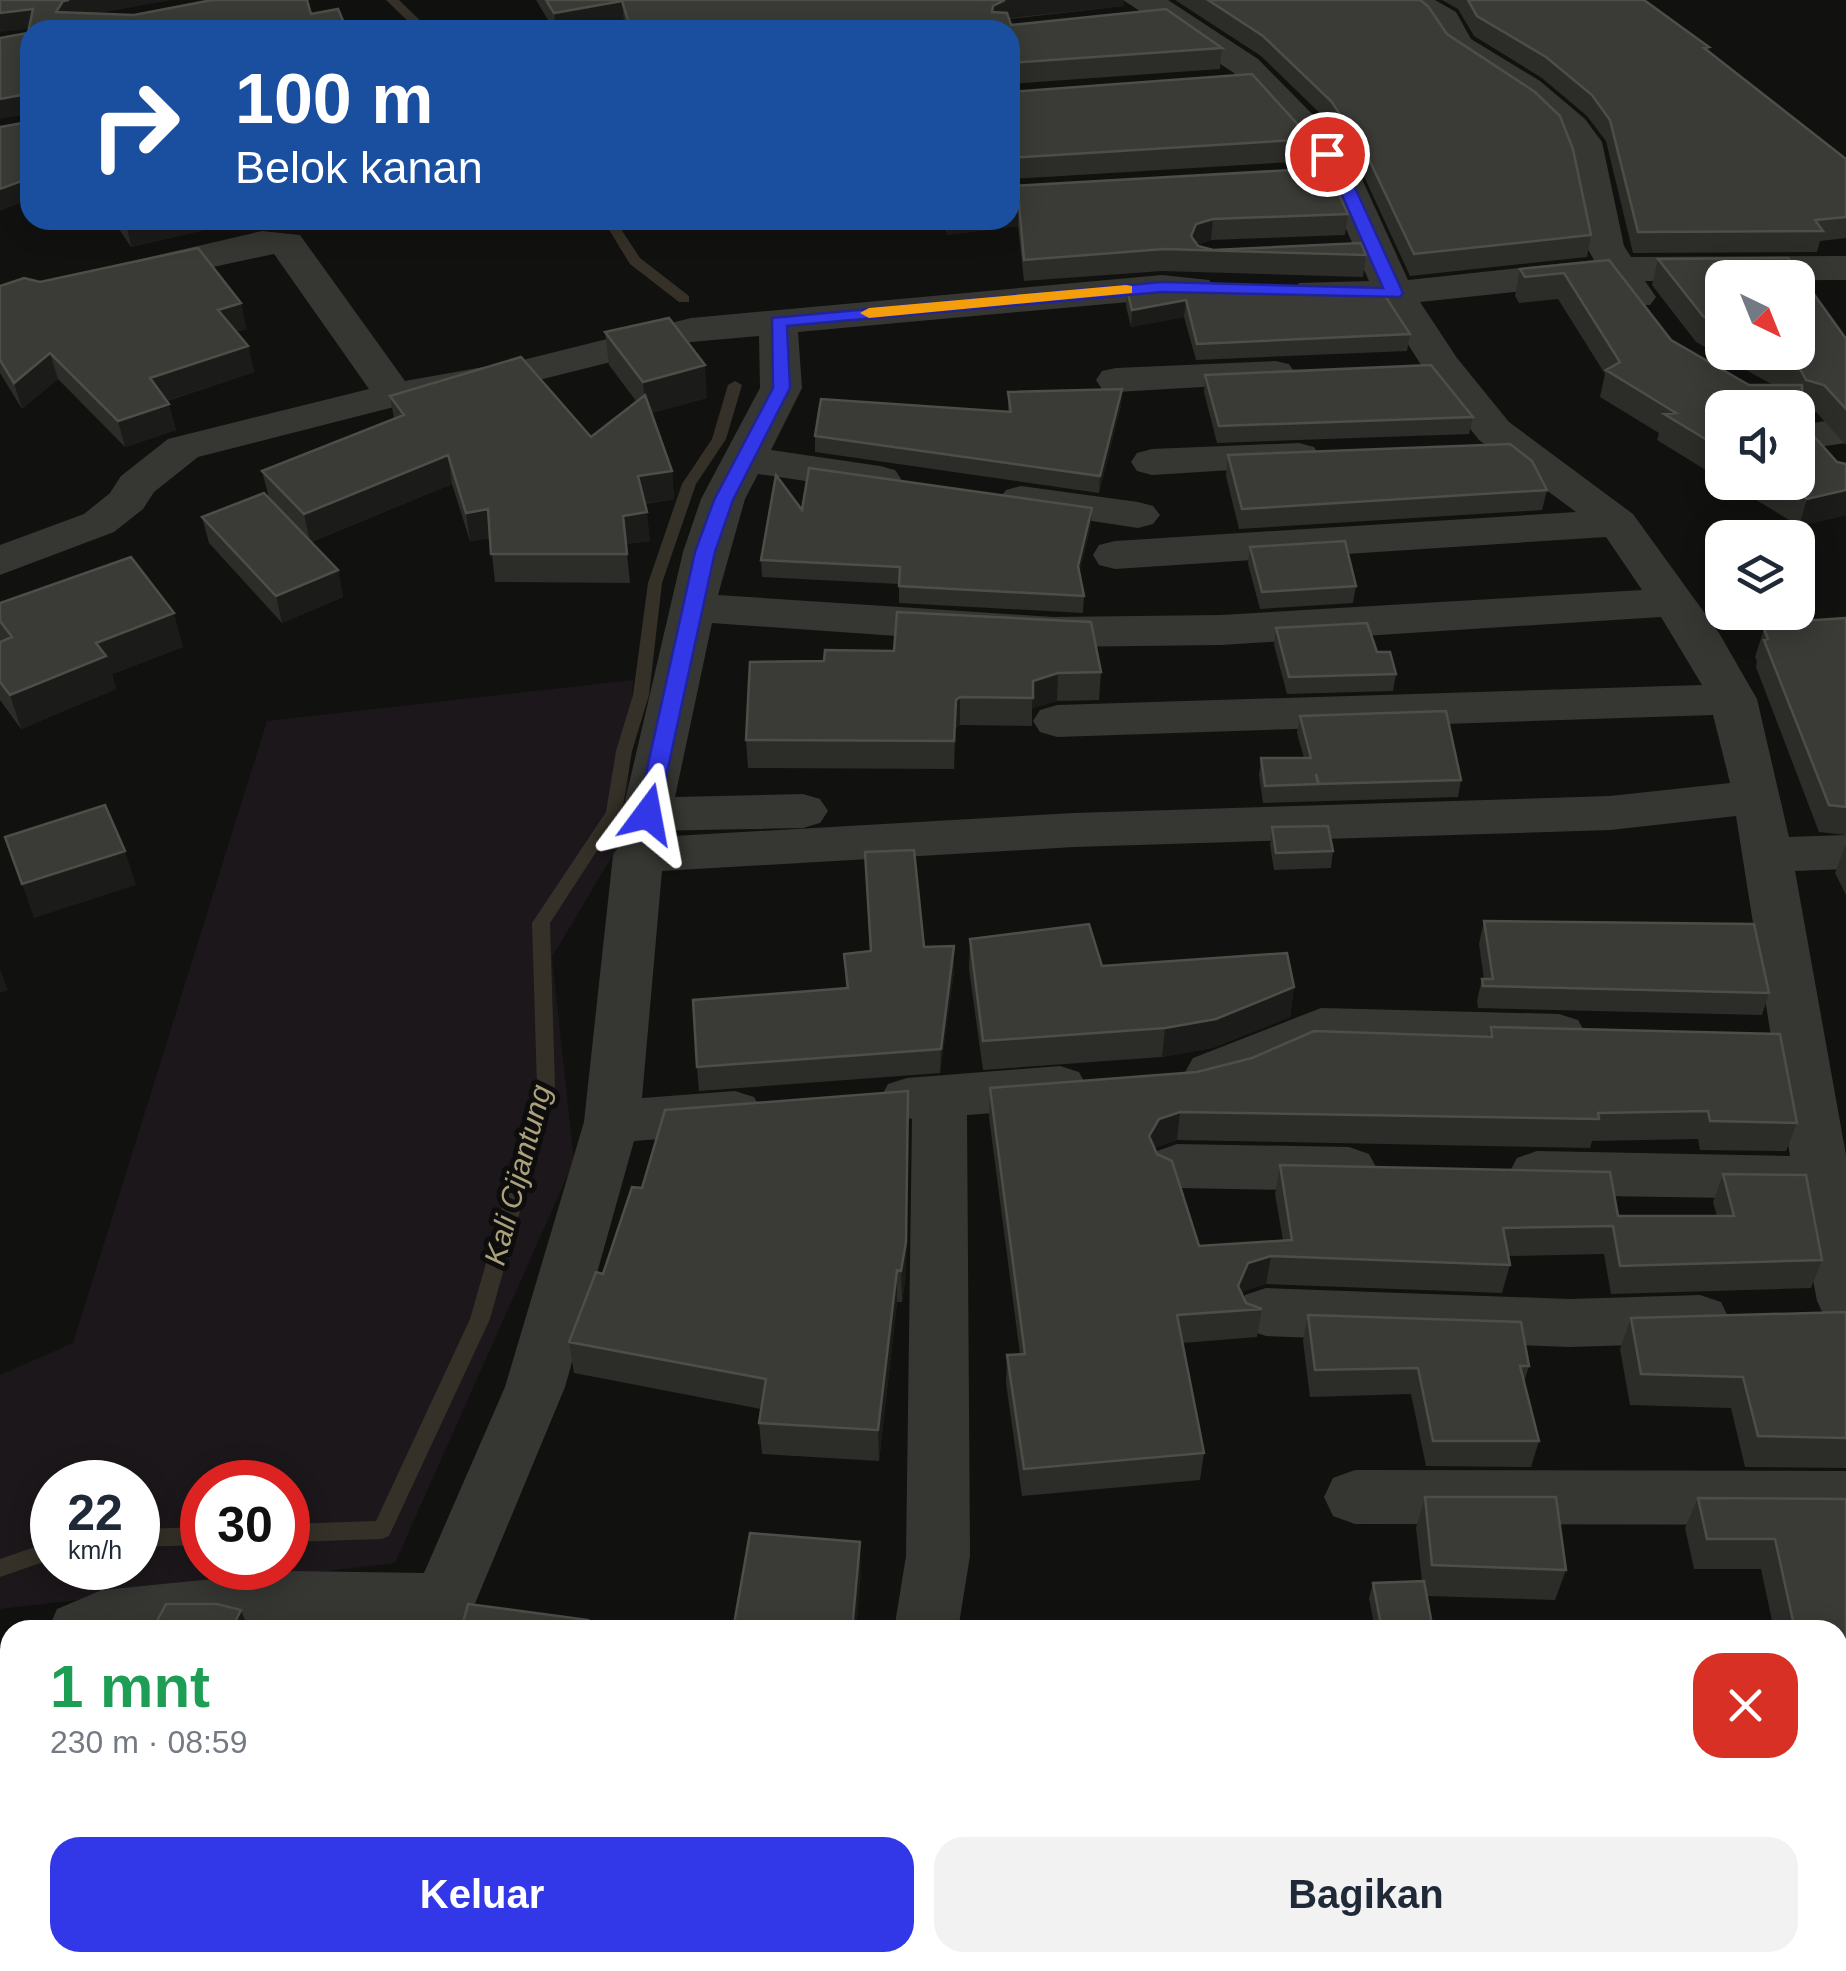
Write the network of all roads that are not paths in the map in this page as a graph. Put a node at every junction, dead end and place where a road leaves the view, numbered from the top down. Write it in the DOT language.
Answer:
graph roads {
  1 [pos="1411,0"];
  2 [pos="1144,12"];
  3 [pos="1260,80"];
  4 [pos="1202,84"];
  5 [pos="986,266"];
  6 [pos="1846,268"];
  7 [pos="1616,269"];
  8 [pos="1246,278"];
  9 [pos="101,280"];
  10 [pos="1394,293"];
  11 [pos="766,323"];
  12 [pos="1656,326"];
  13 [pos="1308,371"];
  14 [pos="1116,380"];
  15 [pos="394,395"];
  16 [pos="1819,429"];
  17 [pos="1516,448"];
  18 [pos="1458,450"];
  19 [pos="1343,454"];
  20 [pos="744,459"];
  21 [pos="1152,462"];
  22 [pos="1846,477"];
  23 [pos="922,484"];
  24 [pos="980,493"];
  25 [pos="1138,516"];
  26 [pos="1618,523"];
  27 [pos="1115,555"];
  28 [pos="0,561"];
  29 [pos="1673,602"];
  30 [pos="695,608"];
  31 [pos="1733,699"];
  32 [pos="1057,721"];
  33 [pos="1758,797"];
  34 [pos="1029,806"];
  35 [pos="1846,852"];
  36 [pos="1767,854"];
  37 [pos="1617,1036"];
  38 [pos="940,1096"];
  39 [pos="863,1102"];
  40 [pos="786,1108"];
  41 [pos="612,1122"];
  42 [pos="1177,1166"];
  43 [pos="1392,1170"];
  44 [pos="1489,1172"];
  45 [pos="1821,1178"];
  46 [pos="1846,1301"];
  47 [pos="1266,1312"];
  48 [pos="1846,1315"];
  49 [pos="1355,1497"];
  50 [pos="1846,1498"];
  51 [pos="439,1616"];
  52 [pos="98,1620"];
  53 [pos="928,1620"];
  1 -- 7 [label="street"];
  2 -- 3 [label="street"];
  3 -- 4 [label="street"];
  3 -- 10 [label="street"];
  5 -- 8 [label="street"];
  6 -- 7 [label="street"];
  7 -- 10 [label="street"];
  7 -- 12 [label="street"];
  8 -- 10 [label="street"];
  8 -- 11 [label="street"];
  9 -- 15 [label="street"];
  10 -- 17 [label="street"];
  11 -- 15 [label="street"];
  11 -- 20 [label="street"];
  13 -- 14 [label="street"];
  15 -- 28 [label="street"];
  16 -- 22 [label="street"];
  17 -- 18 [label="street"];
  17 -- 26 [label="street"];
  19 -- 21 [label="street"];
  20 -- 23 [label="street"];
  20 -- 30 [label="street"];
  24 -- 25 [label="street"];
  26 -- 27 [label="street"];
  26 -- 29 [label="street"];
  29 -- 30 [label="street"];
  29 -- 31 [label="street"];
  30 -- 34 [label="street"];
  31 -- 32 [label="street"];
  31 -- 33 [label="street"];
  33 -- 36 [label="street"];
  33 -- 41 [label="street"];
  35 -- 36 [label="street"];
  36 -- 45 [label="street"];
  37 -- 38 [label="street"];
  38 -- 39 [label="street"];
  38 -- 53 [label="street"];
  40 -- 41 [label="street"];
  41 -- 51 [label="street"];
  42 -- 43 [label="street"];
  44 -- 45 [label="street"];
  45 -- 46 [label="street"];
  47 -- 48 [label="street"];
  49 -- 50 [label="street"];
  51 -- 52 [label="street"];
}
